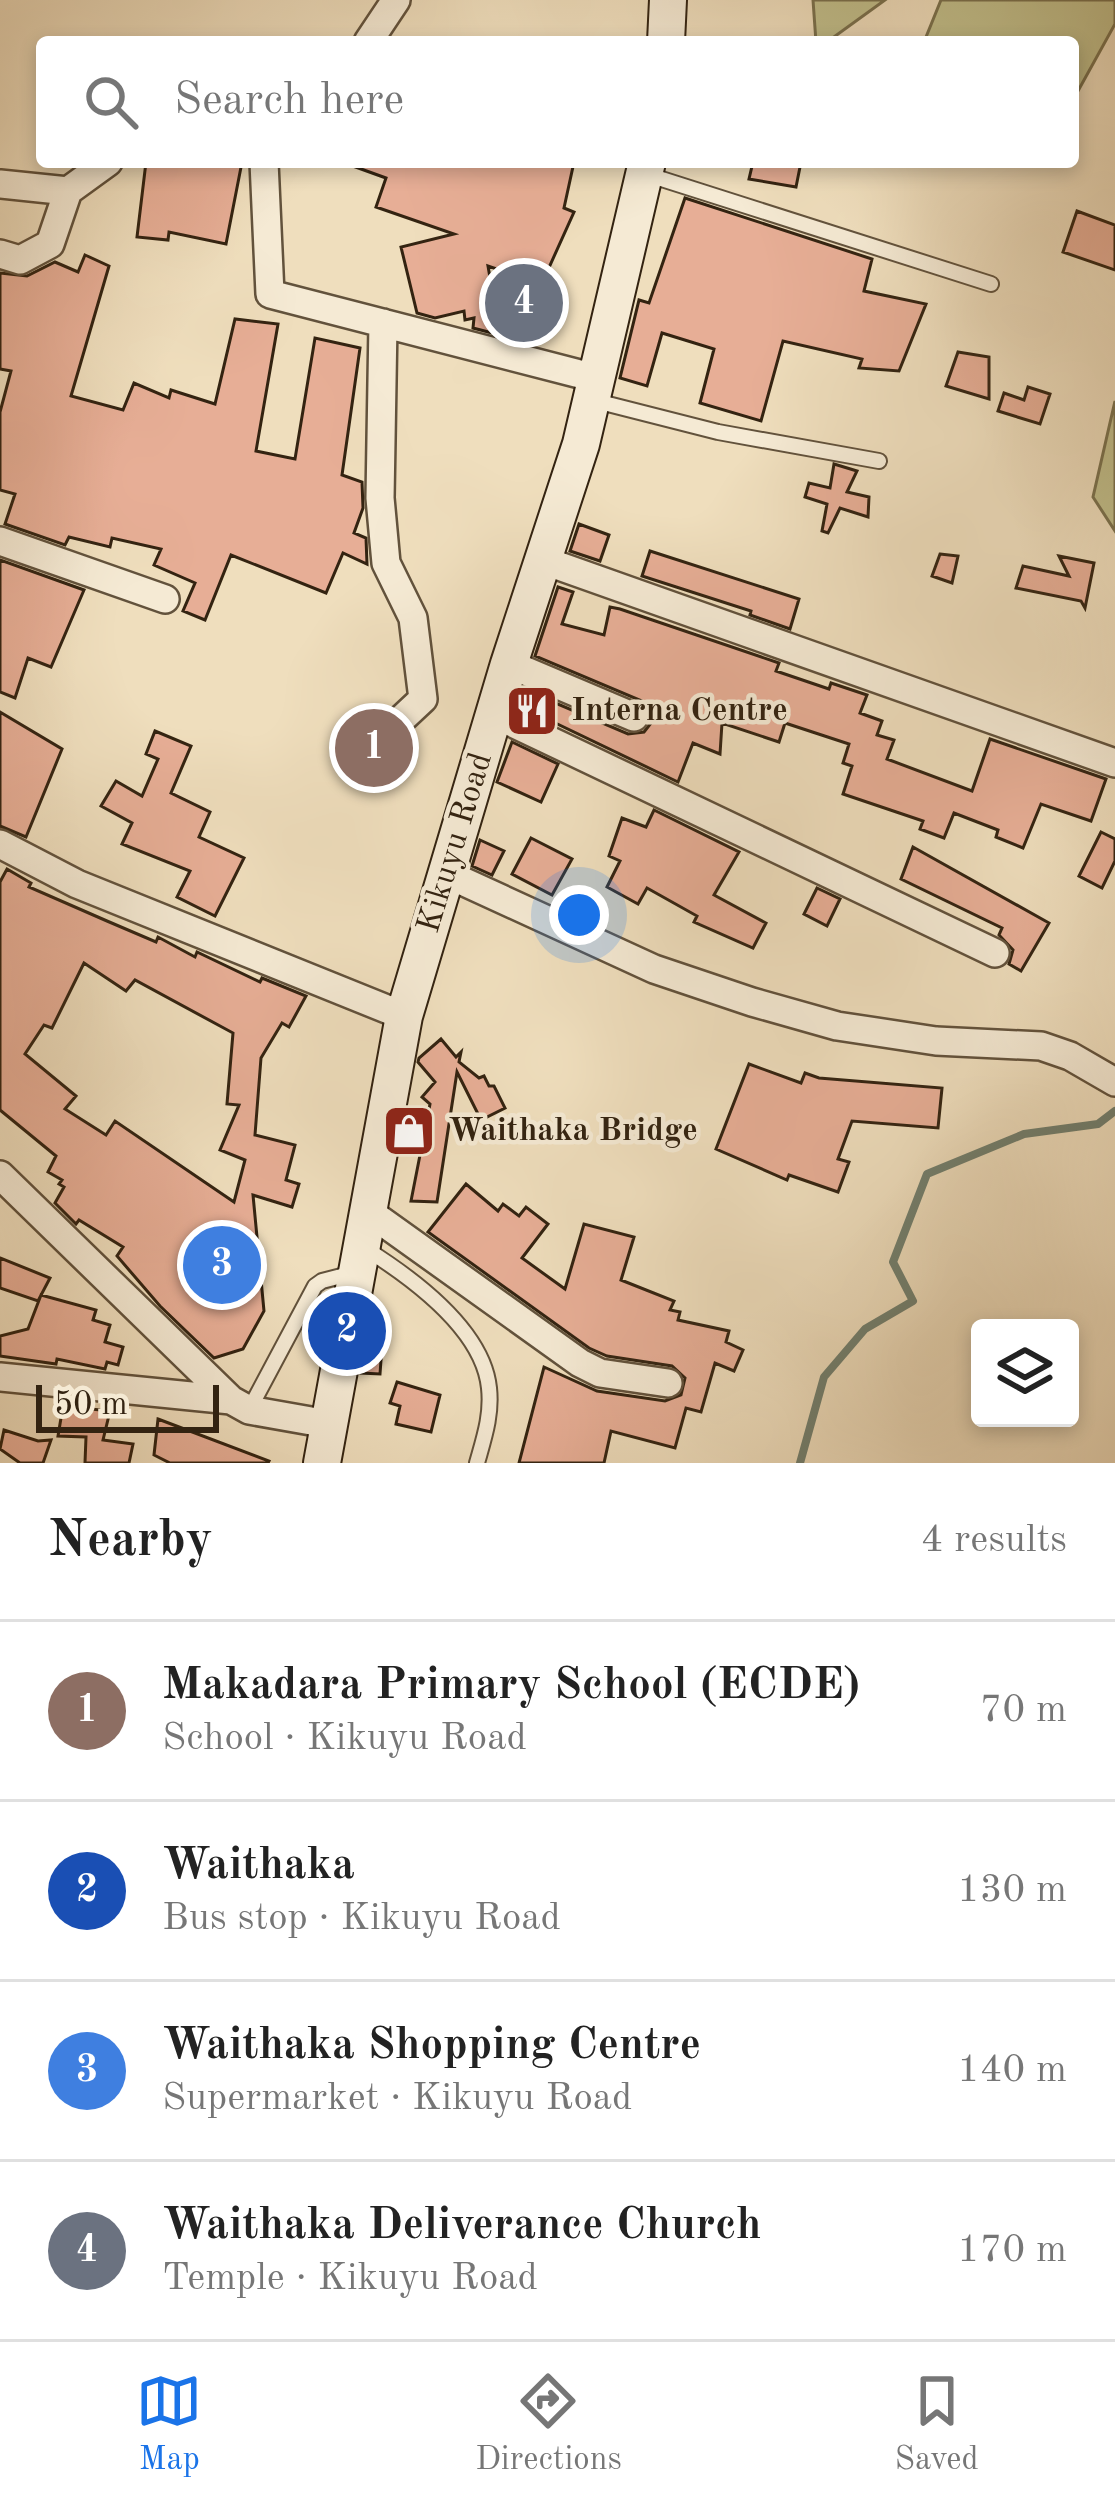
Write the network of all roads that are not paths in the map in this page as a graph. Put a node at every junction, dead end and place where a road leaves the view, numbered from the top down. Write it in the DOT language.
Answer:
graph roads {
  1 [pos="396,0"];
  2 [pos="668,0"];
  3 [pos="372,36"];
  4 [pos="666,36"];
  5 [pos="101,168"];
  6 [pos="264,168"];
  7 [pos="646,168"];
  8 [pos="0,184"];
  9 [pos="68,191"];
  10 [pos="0,254"];
  11 [pos="991,284"];
  12 [pos="383,323"];
  13 [pos="596,390"];
  14 [pos="879,461"];
  15 [pos="0,541"];
  16 [pos="545,561"];
  17 [pos="165,599"];
  18 [pos="509,664"];
  19 [pos="494,714"];
  20 [pos="634,717"];
  21 [pos="394,727"];
  22 [pos="1115,763"];
  23 [pos="0,844"];
  24 [pos="447,874"];
  25 [pos="994,953"];
  26 [pos="404,1016"];
  27 [pos="1115,1082"];
  28 [pos="0,1175"];
  29 [pos="363,1244"];
  30 [pos="3,1375"];
  31 [pos="668,1382"];
  32 [pos="240,1405"];
  33 [pos="328,1424"];
  34 [pos="322,1463"];
  35 [pos="477,1463"];
  1 -- 3 [label="street"];
  2 -- 4 [label="main road"];
  5 -- 9 [label="street"];
  6 -- 12 [label="street"];
  7 -- 11 [label="lane"];
  7 -- 13 [label="main road, Kikuyu Road"];
  8 -- 9 [label="street"];
  9 -- 10 [label="street"];
  12 -- 13 [label="street"];
  12 -- 21 [label="street"];
  13 -- 14 [label="lane"];
  13 -- 16 [label="main road, Kikuyu Road"];
  15 -- 17 [label="street"];
  16 -- 18 [label="main road, Kikuyu Road"];
  16 -- 22 [label="street"];
  18 -- 19 [label="main road, Kikuyu Road"];
  18 -- 20 [label="street"];
  19 -- 24 [label="main road, Kikuyu Road"];
  19 -- 25 [label="street"];
  23 -- 26 [label="street"];
  24 -- 26 [label="main road, Kikuyu Road"];
  24 -- 27 [label="street"];
  26 -- 29 [label="main road, Kikuyu Road"];
  28 -- 32 [label="street"];
  29 -- 31 [label="street"];
  29 -- 32 [label="lane"];
  29 -- 33 [label="main road, Kikuyu Road"];
  29 -- 35 [label="lane"];
  30 -- 32 [label="street"];
  32 -- 33 [label="street"];
  33 -- 34 [label="main road, Kikuyu Road"];
}
